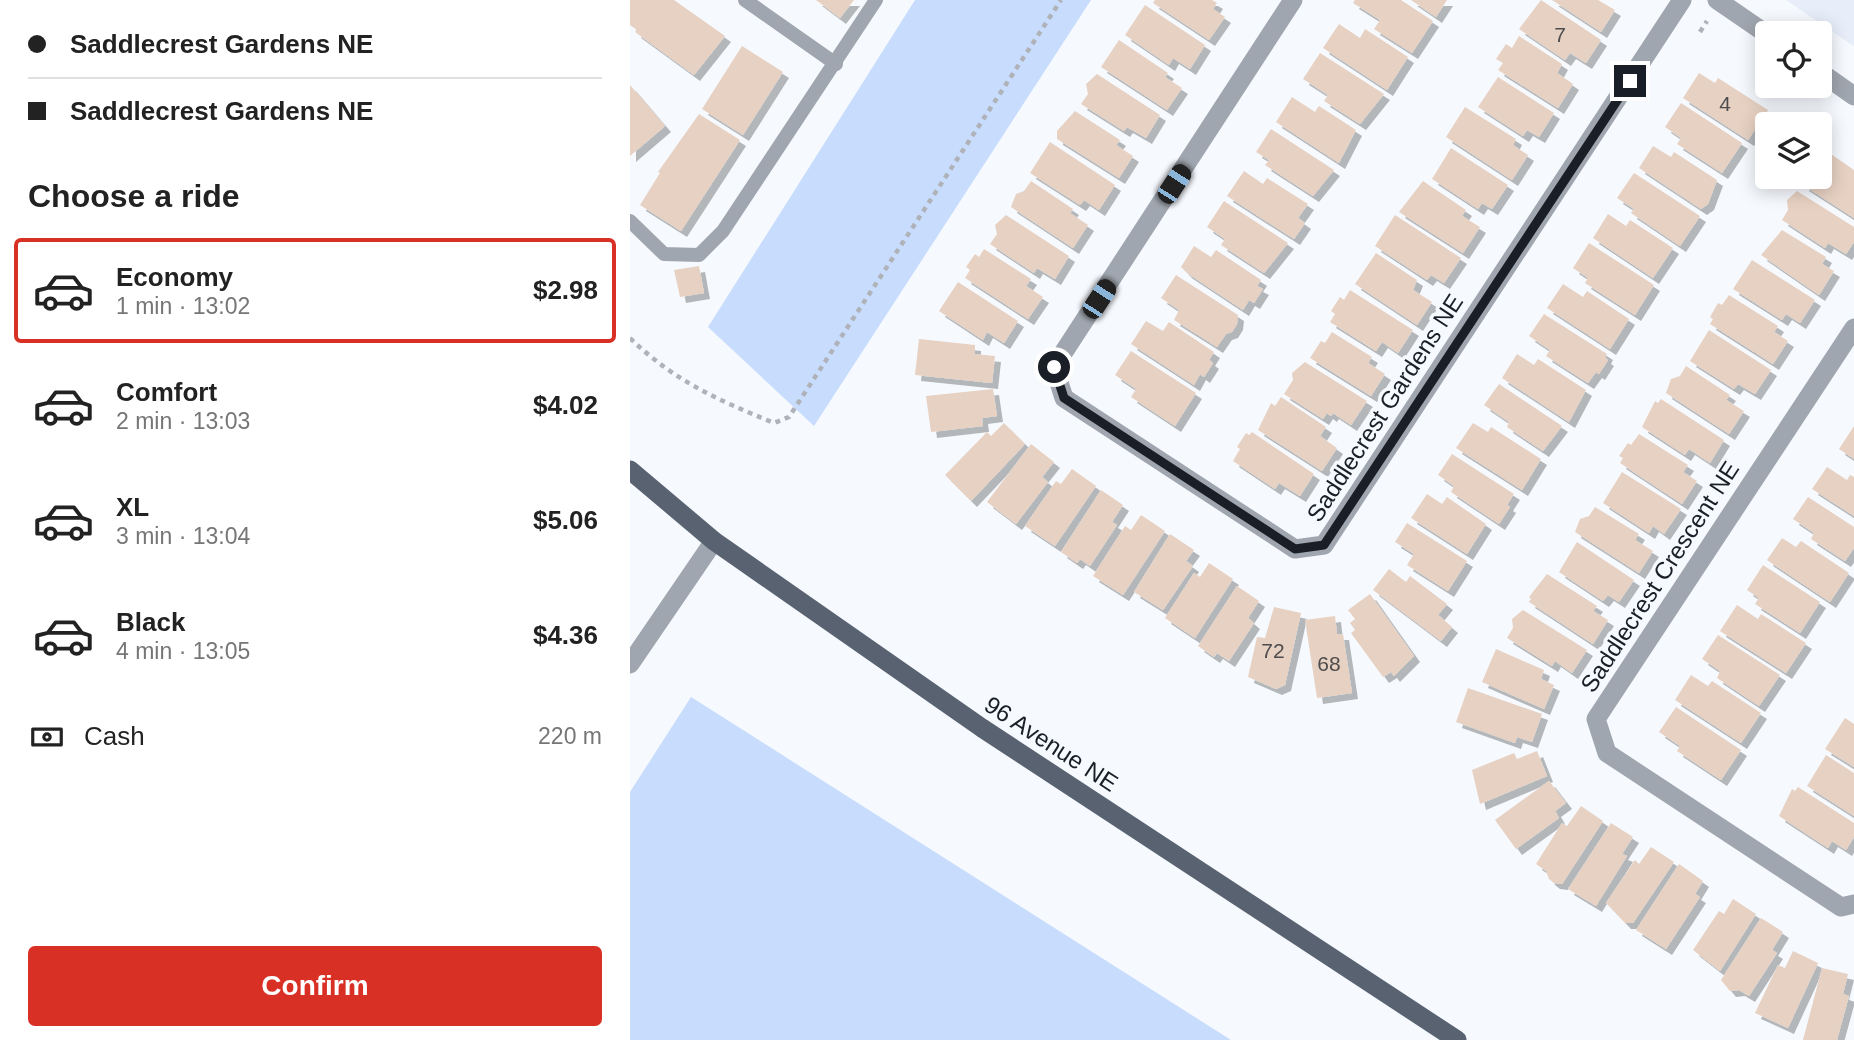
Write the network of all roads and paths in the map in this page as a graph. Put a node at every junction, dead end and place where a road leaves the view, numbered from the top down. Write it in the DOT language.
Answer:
graph roads {
  1 [pos="745,0"];
  2 [pos="876,0"];
  3 [pos="1061,0"];
  4 [pos="1293,0"];
  5 [pos="1682,0"];
  6 [pos="1717,0"];
  7 [pos="1755,27"];
  8 [pos="836,64"];
  9 [pos="1832,80"];
  10 [pos="1854,96"];
  11 [pos="630,221"];
  12 [pos="1854,328"];
  13 [pos="630,338"];
  14 [pos="630,470"];
  15 [pos="714,541"];
  16 [pos="630,664"];
  17 [pos="1854,904"];
  18 [pos="1457,1040"];
  1 -- 8 [label="lane"];
  2 -- 8 [label="lane"];
  3 -- 13 [label="path"];
  4 -- 5 [label="street, Saddlecrest Gardens NE"];
  6 -- 7 [label="street"];
  8 -- 11 [label="lane"];
  9 -- 10 [label="street"];
  12 -- 17 [label="street, Saddlecrest Crescent NE"];
  14 -- 15 [label="main road, 96 Avenue NE"];
  15 -- 16 [label="street"];
  15 -- 18 [label="main road, 96 Avenue NE"];
}
